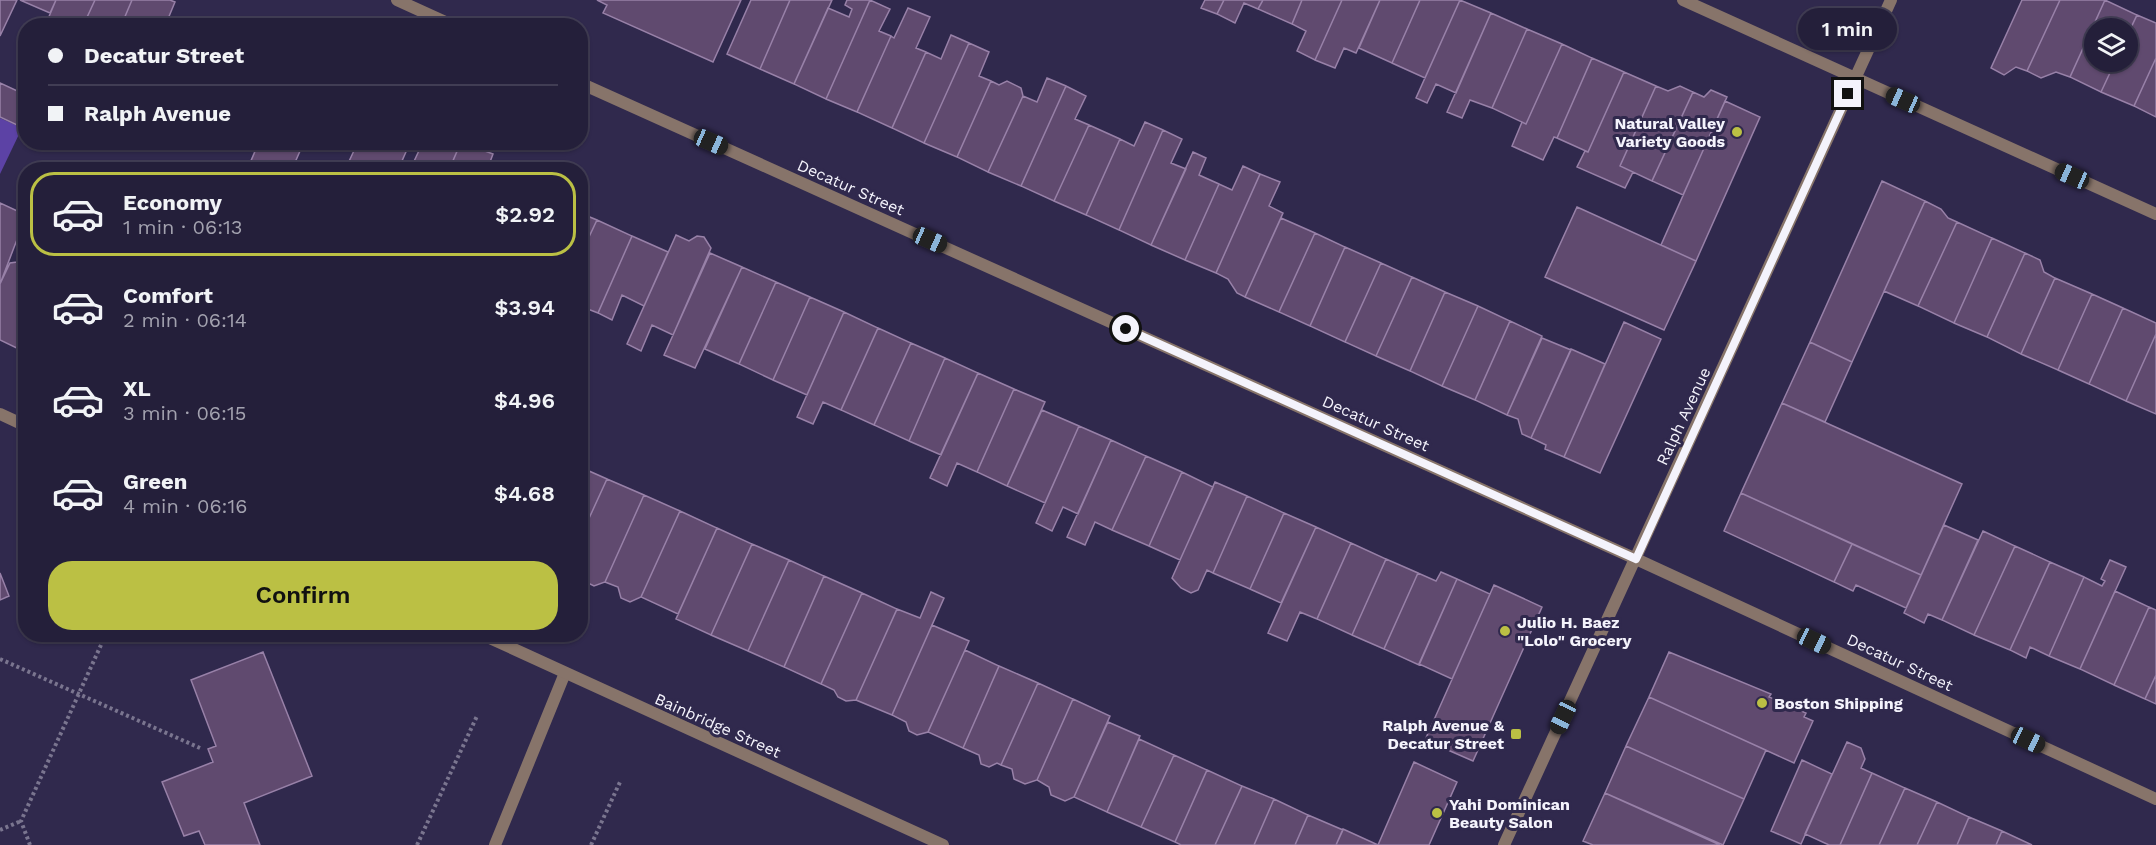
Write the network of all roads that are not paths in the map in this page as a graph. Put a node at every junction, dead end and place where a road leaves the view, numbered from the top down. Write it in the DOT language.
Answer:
graph roads {
  1 [pos="397,0"];
  2 [pos="1683,0"];
  3 [pos="1891,0"];
  4 [pos="436,18"];
  5 [pos="1855,78"];
  6 [pos="588,87"];
  7 [pos="2156,214"];
  8 [pos="0,414"];
  9 [pos="18,422"];
  10 [pos="1636,559"];
  11 [pos="497,642"];
  12 [pos="565,673"];
  13 [pos="2156,799"];
  14 [pos="495,845"];
  15 [pos="943,845"];
  16 [pos="1504,845"];
  1 -- 4 [label="street"];
  2 -- 5 [label="street"];
  3 -- 5 [label="street, Ralph Avenue"];
  5 -- 7 [label="street"];
  5 -- 10 [label="street, Ralph Avenue"];
  6 -- 10 [label="street, Decatur Street"];
  8 -- 9 [label="street"];
  10 -- 13 [label="street, Decatur Street"];
  10 -- 16 [label="street, Ralph Avenue"];
  11 -- 12 [label="street, Bainbridge Street"];
  12 -- 14 [label="street"];
  12 -- 15 [label="street, Bainbridge Street"];
}
